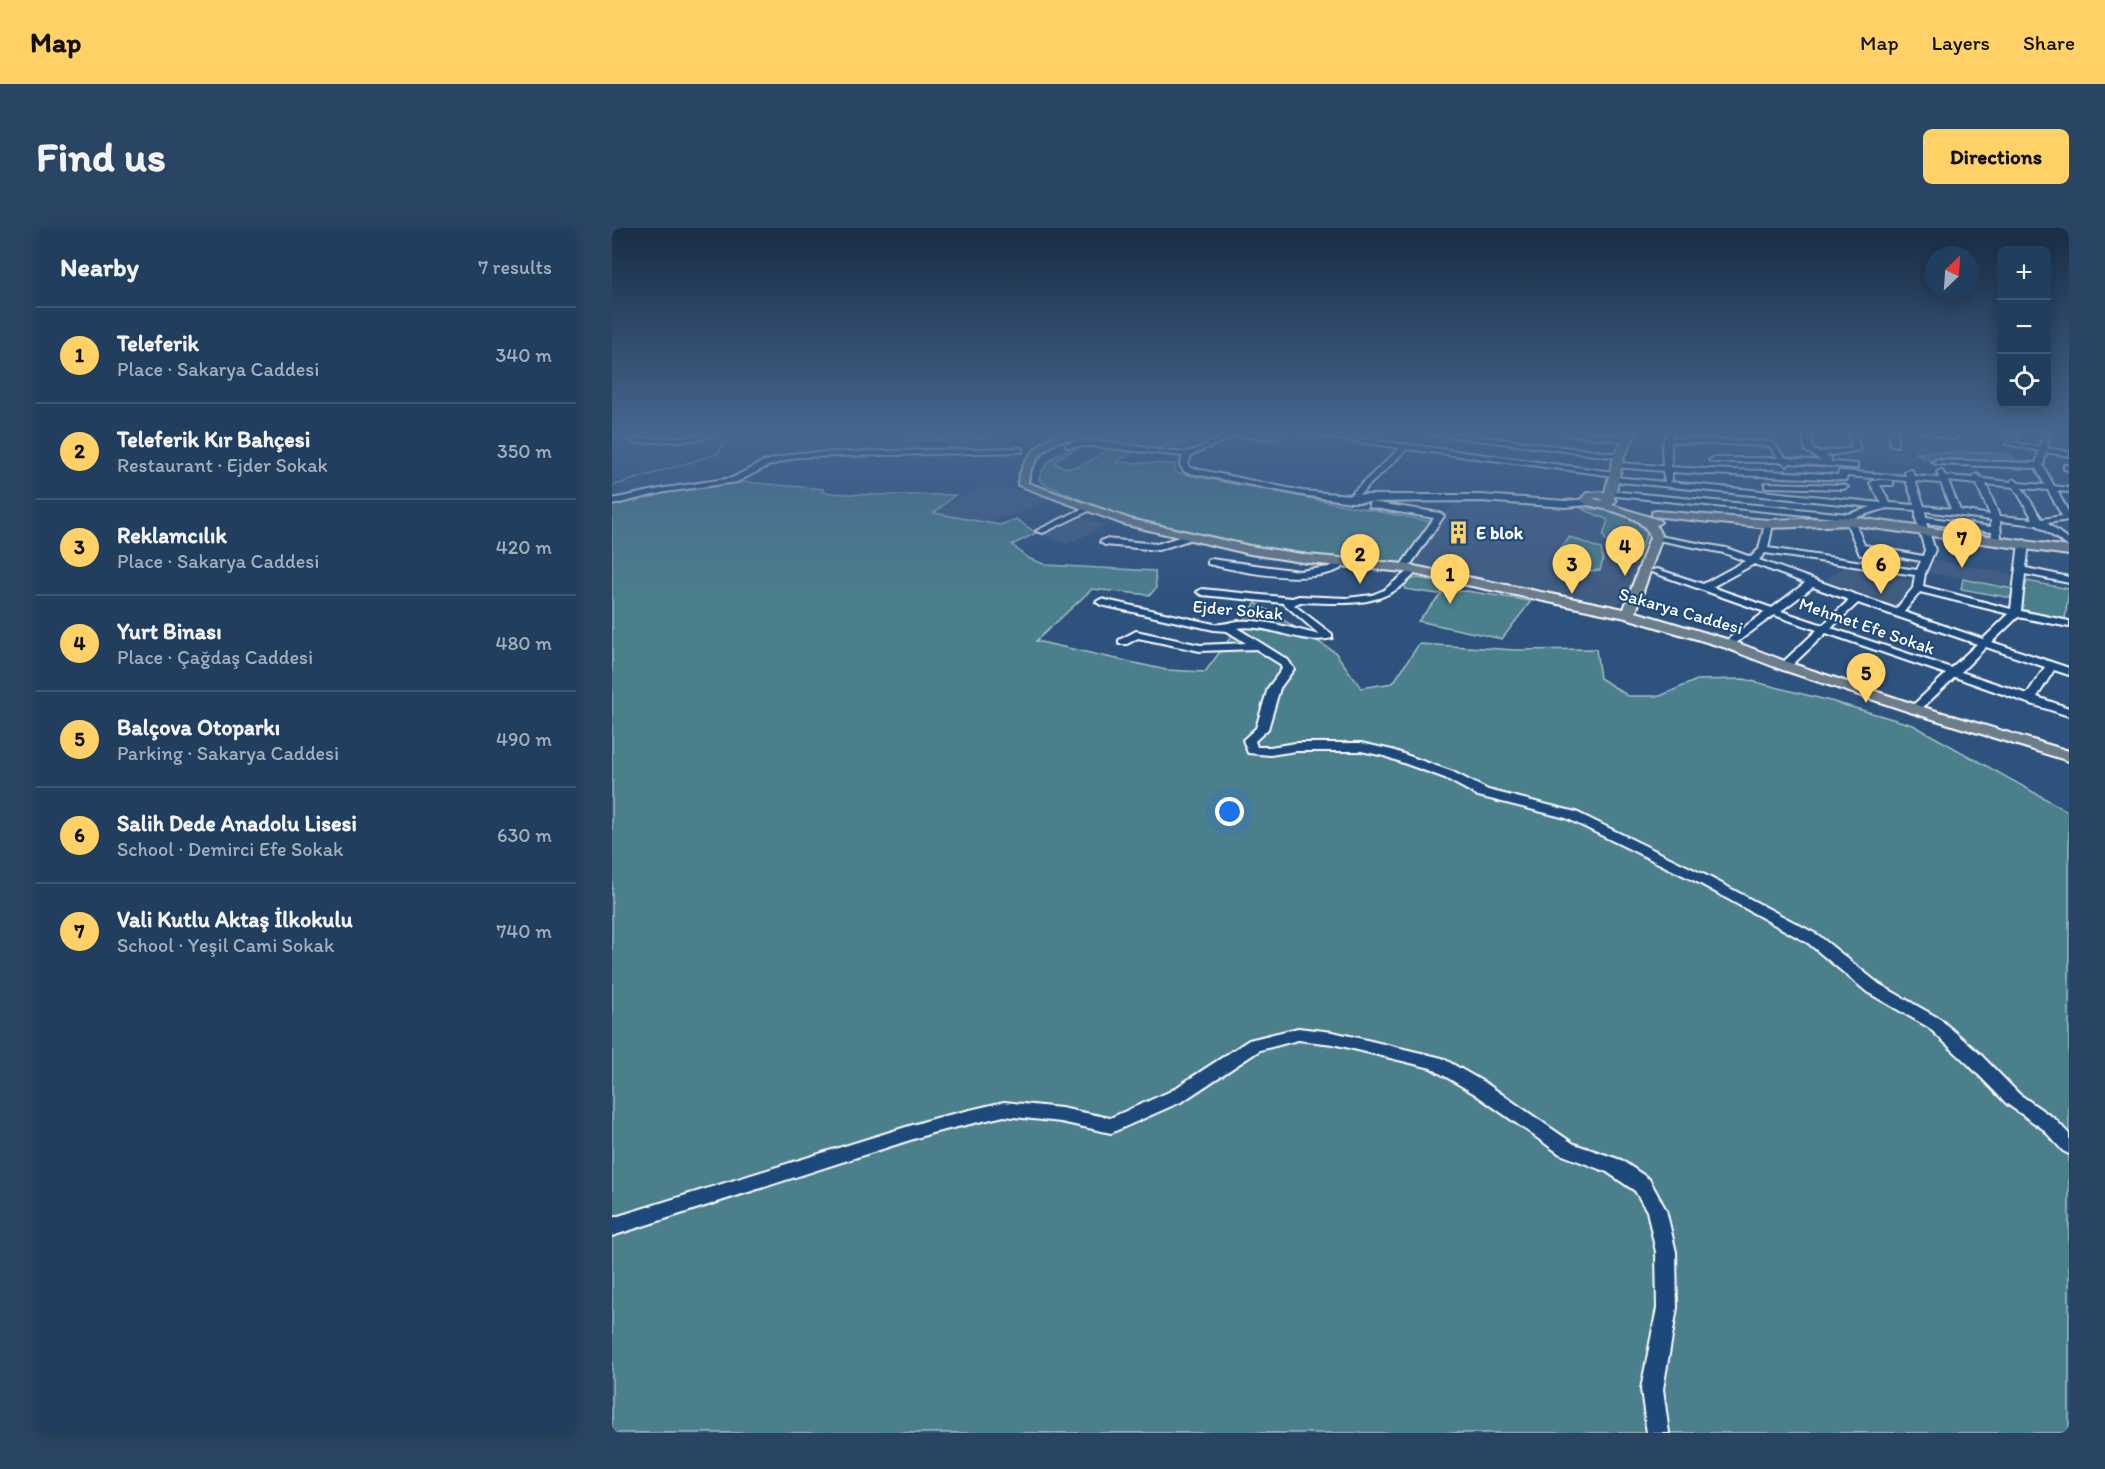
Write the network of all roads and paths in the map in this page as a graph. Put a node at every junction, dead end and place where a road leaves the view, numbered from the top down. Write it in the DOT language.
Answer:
graph roads {
  1 [pos="677,488"];
  2 [pos="1031,488"];
  3 [pos="1046,488"];
  4 [pos="1277,488"];
  5 [pos="1361,488"];
  6 [pos="1607,488"];
  7 [pos="1607,488"];
  8 [pos="1734,488"];
  9 [pos="1770,488"];
  10 [pos="1845,488"];
  11 [pos="1877,488"];
  12 [pos="1914,488"];
  13 [pos="1948,488"];
  14 [pos="1984,488"];
  15 [pos="2018,488"];
  16 [pos="2049,488"];
  17 [pos="2051,488"];
  18 [pos="2069,490"];
  19 [pos="1062,498"];
  20 [pos="1350,498"];
  21 [pos="1453,498"];
  22 [pos="1602,499"];
  23 [pos="612,502"];
  24 [pos="1851,502"];
  25 [pos="1735,505"];
  26 [pos="1887,506"];
  27 [pos="1091,508"];
  28 [pos="1918,508"];
  29 [pos="1956,512"];
  30 [pos="1440,516"];
  31 [pos="1652,517"];
  32 [pos="2068,517"];
  33 [pos="1833,518"];
  34 [pos="1849,519"];
  35 [pos="1997,519"];
  36 [pos="1736,522"];
  37 [pos="2038,522"];
  38 [pos="1769,524"];
  39 [pos="1922,525"];
  40 [pos="1040,531"];
  41 [pos="2069,534"];
  42 [pos="1996,535"];
  43 [pos="2057,535"];
  44 [pos="1192,537"];
  45 [pos="1657,541"];
  46 [pos="1105,542"];
  47 [pos="2024,543"];
  48 [pos="2069,544"];
  49 [pos="1861,547"];
  50 [pos="1763,550"];
  51 [pos="2069,550"];
  52 [pos="1926,558"];
  53 [pos="1752,561"];
  54 [pos="1211,562"];
  55 [pos="1344,563"];
  56 [pos="1867,563"];
  57 [pos="1409,569"];
  58 [pos="2021,570"];
  59 [pos="1654,571"];
  60 [pos="1920,573"];
  61 [pos="2069,580"];
  62 [pos="1812,583"];
  63 [pos="1703,588"];
  64 [pos="1918,588"];
  65 [pos="1202,592"];
  66 [pos="1856,599"];
  67 [pos="1290,601"];
  68 [pos="1101,602"];
  69 [pos="1772,612"];
  70 [pos="1898,613"];
  71 [pos="2016,613"];
  72 [pos="1629,614"];
  73 [pos="2069,624"];
  74 [pos="1228,628"];
  75 [pos="1824,628"];
  76 [pos="1123,642"];
  77 [pos="1984,643"];
  78 [pos="1728,644"];
  79 [pos="1256,646"];
  80 [pos="1785,666"];
  81 [pos="2050,666"];
  82 [pos="1952,672"];
  83 [pos="2069,672"];
  84 [pos="2029,700"];
  85 [pos="1915,709"];
  86 [pos="2069,712"];
  87 [pos="2069,756"];
  88 [pos="2069,1146"];
  89 [pos="612,1227"];
  90 [pos="1658,1433"];
  1 -- 23 [label="street"];
  2 -- 19 [label="main road, Sakarya Caddesi"];
  3 -- 19 [label="main road, Sakarya Caddesi"];
  4 -- 20 [label="street"];
  5 -- 20 [label="street"];
  6 -- 22 [label="main road"];
  7 -- 22 [label="main road"];
  8 -- 25 [label="street"];
  9 -- 24 [label="street"];
  10 -- 24 [label="street"];
  11 -- 26 [label="street"];
  12 -- 28 [label="street"];
  13 -- 29 [label="street"];
  14 -- 35 [label="street"];
  15 -- 37 [label="street"];
  16 -- 32 [label="street"];
  17 -- 18 [label="street"];
  19 -- 27 [label="main road, Sakarya Caddesi"];
  20 -- 21 [label="street"];
  20 -- 30 [label="street"];
  21 -- 22 [label="street"];
  21 -- 30 [label="street, Ejder Sokak"];
  22 -- 25 [label="street"];
  22 -- 31 [label="main road"];
  24 -- 26 [label="street"];
  25 -- 33 [label="street"];
  25 -- 36 [label="street"];
  26 -- 28 [label="street"];
  26 -- 34 [label="street"];
  27 -- 40 [label="street"];
  27 -- 44 [label="main road, Sakarya Caddesi"];
  28 -- 29 [label="street"];
  28 -- 39 [label="street"];
  29 -- 35 [label="street"];
  30 -- 57 [label="street, Ejder Sokak"];
  31 -- 36 [label="main road"];
  31 -- 45 [label="main road"];
  32 -- 37 [label="street"];
  33 -- 34 [label="main road"];
  33 -- 38 [label="main road"];
  34 -- 39 [label="main road"];
  34 -- 49 [label="street"];
  35 -- 37 [label="street"];
  35 -- 42 [label="street"];
  36 -- 38 [label="main road"];
  37 -- 43 [label="street"];
  38 -- 50 [label="street"];
  39 -- 42 [label="main road"];
  39 -- 52 [label="street"];
  41 -- 43 [label="street"];
  42 -- 47 [label="main road"];
  43 -- 48 [label="street"];
  44 -- 46 [label="street"];
  44 -- 55 [label="main road, Sakarya Caddesi"];
  45 -- 53 [label="street"];
  45 -- 72 [label="main road"];
  47 -- 51 [label="main road"];
  47 -- 58 [label="street"];
  49 -- 52 [label="street"];
  49 -- 56 [label="street"];
  50 -- 53 [label="street"];
  50 -- 56 [label="street"];
  52 -- 60 [label="street"];
  53 -- 62 [label="street"];
  53 -- 63 [label="street"];
  54 -- 55 [label="street"];
  55 -- 57 [label="main road, Sakarya Caddesi"];
  56 -- 60 [label="street"];
  57 -- 67 [label="street, Ejder Sokak"];
  57 -- 72 [label="main road, Sakarya Caddesi"];
  58 -- 61 [label="street"];
  58 -- 71 [label="street"];
  59 -- 63 [label="street, Mehmet Efe Sokak"];
  60 -- 64 [label="street"];
  62 -- 66 [label="street"];
  62 -- 69 [label="street"];
  63 -- 69 [label="street, Mehmet Efe Sokak"];
  64 -- 70 [label="street"];
  64 -- 71 [label="street"];
  65 -- 67 [label="street"];
  66 -- 70 [label="street"];
  66 -- 75 [label="street"];
  67 -- 74 [label="street, Ejder Sokak"];
  68 -- 74 [label="street, Ejder Sokak"];
  69 -- 75 [label="street, Mehmet Efe Sokak"];
  69 -- 78 [label="street"];
  70 -- 77 [label="street"];
  71 -- 73 [label="street"];
  71 -- 77 [label="street"];
  72 -- 78 [label="main road, Sakarya Caddesi"];
  74 -- 79 [label="street"];
  75 -- 80 [label="street"];
  75 -- 82 [label="street, Mehmet Efe Sokak"];
  76 -- 79 [label="street"];
  77 -- 81 [label="street"];
  77 -- 82 [label="street"];
  78 -- 80 [label="main road, Sakarya Caddesi"];
  79 -- 88 [label="street"];
  80 -- 85 [label="main road, Sakarya Caddesi"];
  81 -- 83 [label="street"];
  81 -- 84 [label="street"];
  82 -- 84 [label="street, Mehmet Efe Sokak"];
  82 -- 85 [label="street"];
  84 -- 86 [label="street, Mehmet Efe Sokak"];
  85 -- 87 [label="main road, Sakarya Caddesi"];
  89 -- 90 [label="street"];
}
